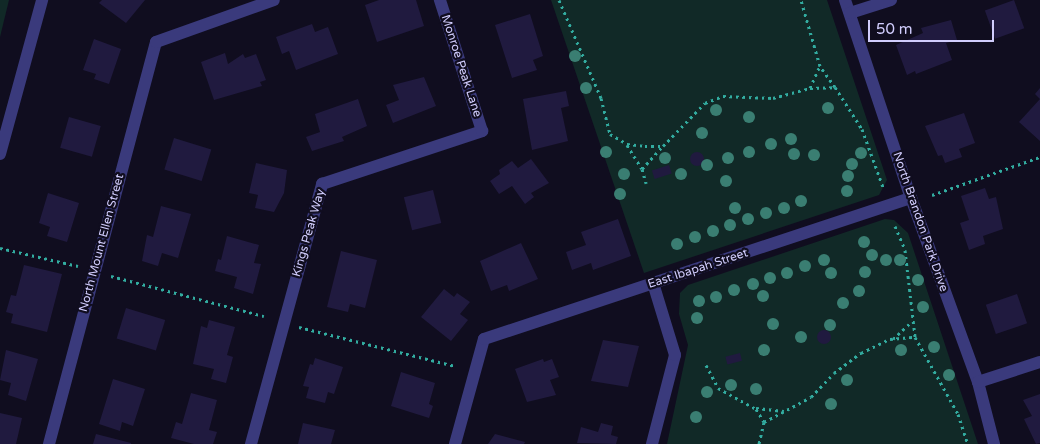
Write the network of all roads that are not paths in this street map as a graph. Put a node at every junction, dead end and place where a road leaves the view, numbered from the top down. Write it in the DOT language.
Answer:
graph roads {
  1 [pos="42,0"];
  2 [pos="274,0"];
  3 [pos="440,0"];
  4 [pos="845,0"];
  5 [pos="891,0"];
  6 [pos="850,14"];
  7 [pos="482,131"];
  8 [pos="0,154"];
  9 [pos="911,198"];
  10 [pos="653,284"];
  11 [pos="1040,362"];
  12 [pos="978,382"];
  13 [pos="49,444"];
  14 [pos="251,444"];
  15 [pos="455,444"];
  16 [pos="652,444"];
  17 [pos="994,444"];
  1 -- 8 [label="street"];
  2 -- 13 [label="street, North Mount Ellen Street"];
  3 -- 7 [label="street, Monroe Peak Lane"];
  4 -- 6 [label="street, North Brandon Park Drive"];
  5 -- 6 [label="street"];
  6 -- 9 [label="street, North Brandon Park Drive"];
  7 -- 14 [label="street, Kings Peak Way"];
  9 -- 10 [label="street, East Ibapah Street"];
  9 -- 12 [label="street, North Brandon Park Drive"];
  10 -- 15 [label="street, East Ibapah Street"];
  10 -- 16 [label="street"];
  11 -- 12 [label="street"];
  12 -- 17 [label="street, North Brandon Park Drive"];
}
